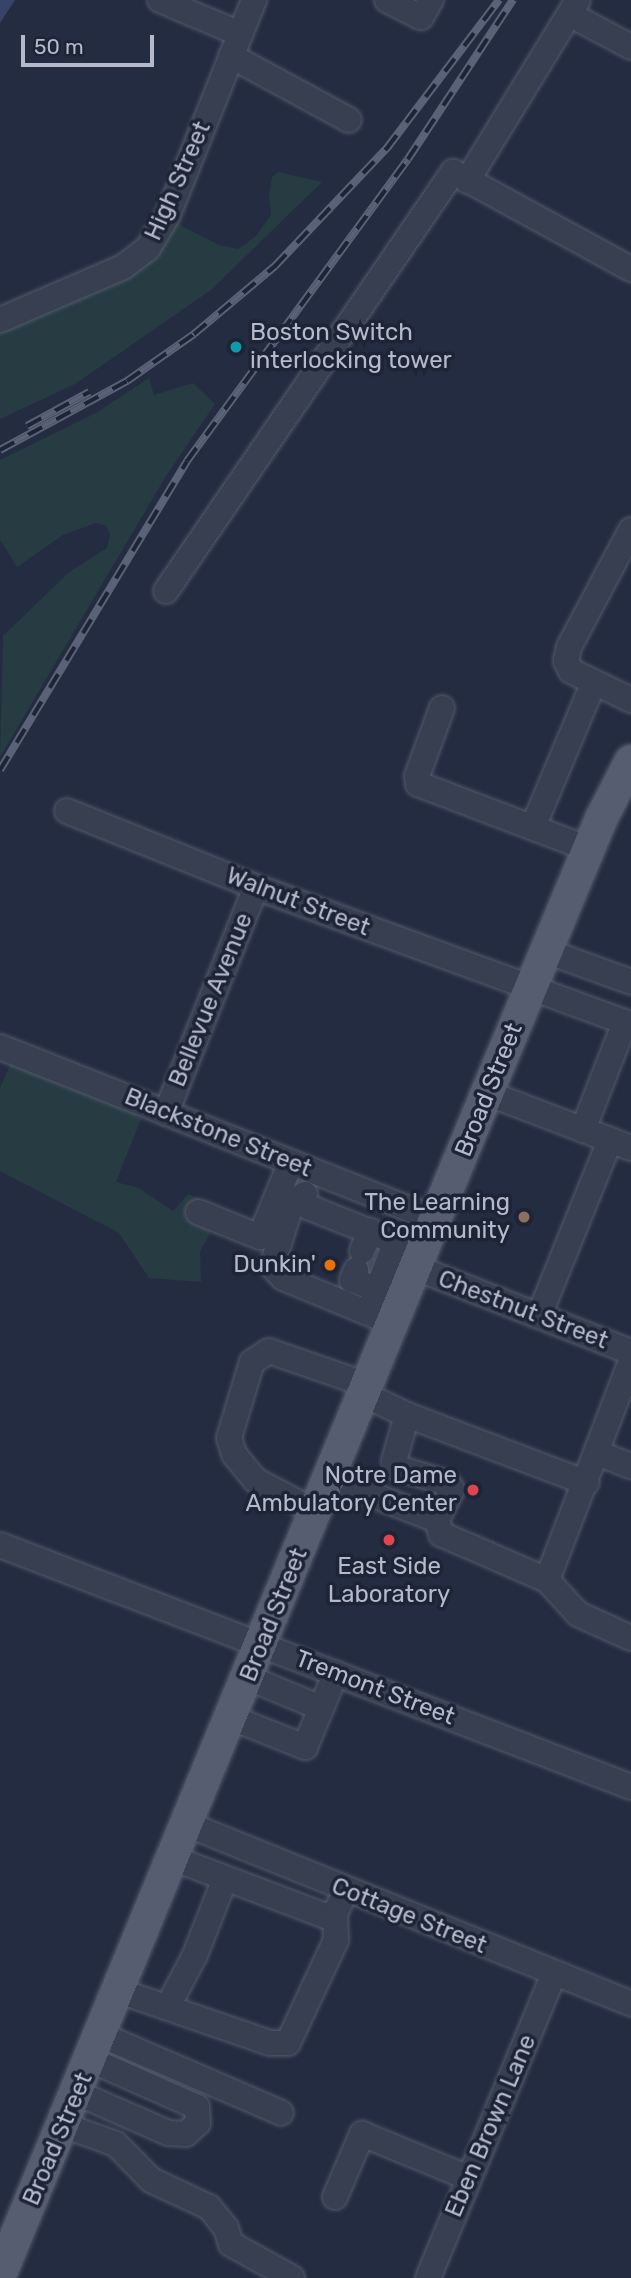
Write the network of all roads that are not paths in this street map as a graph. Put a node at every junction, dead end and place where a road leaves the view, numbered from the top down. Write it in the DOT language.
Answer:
graph roads {
  1 [pos="160,0"];
  2 [pos="254,0"];
  3 [pos="387,0"];
  4 [pos="575,7"];
  5 [pos="426,8"];
  6 [pos="236,45"];
  7 [pos="631,47"];
  8 [pos="348,120"];
  9 [pos="460,176"];
  10 [pos="631,269"];
  11 [pos="0,320"];
  12 [pos="631,530"];
  13 [pos="166,591"];
  14 [pos="594,682"];
  15 [pos="631,700"];
  16 [pos="442,708"];
  17 [pos="631,761"];
  18 [pos="622,799"];
  19 [pos="67,811"];
  20 [pos="533,827"];
  21 [pos="589,849"];
  22 [pos="256,887"];
  23 [pos="547,951"];
  24 [pos="631,982"];
  25 [pos="530,990"];
  26 [pos="0,1047"];
  27 [pos="487,1093"];
  28 [pos="166,1113"];
  29 [pos="583,1130"];
  30 [pos="620,1144"];
  31 [pos="291,1162"];
  32 [pos="314,1171"];
  33 [pos="307,1201"];
  34 [pos="394,1202"];
  35 [pos="198,1212"];
  36 [pos="435,1219"];
  37 [pos="380,1260"];
  38 [pos="539,1316"];
  39 [pos="380,1318"];
  40 [pos="631,1352"];
  41 [pos="631,1361"];
  42 [pos="365,1390"];
  43 [pos="407,1415"];
  44 [pos="598,1453"];
  45 [pos="631,1466"];
  46 [pos="330,1478"];
  47 [pos="587,1483"];
  48 [pos="316,1512"];
  49 [pos="437,1521"];
  50 [pos="0,1545"];
  51 [pos="547,1580"];
  52 [pos="631,1639"];
  53 [pos="262,1644"];
  54 [pos="336,1673"];
  55 [pos="249,1678"];
  56 [pos="321,1708"];
  57 [pos="232,1718"];
  58 [pos="631,1787"];
  59 [pos="189,1825"];
  60 [pos="175,1859"];
  61 [pos="225,1879"];
  62 [pos="346,1891"];
  63 [pos="335,1913"];
  64 [pos="554,1974"];
  65 [pos="119,1992"];
  66 [pos="631,2004"];
  67 [pos="168,2006"];
  68 [pos="96,2047"];
  69 [pos="77,2093"];
  70 [pos="281,2113"];
  71 [pos="63,2126"];
  72 [pos="469,2178"];
  73 [pos="335,2197"];
  74 [pos="0,2275"];
  75 [pos="292,2278"];
  76 [pos="428,2278"];
  1 -- 6 [label="street"];
  2 -- 6 [label="street, High Street"];
  3 -- 5 [label="street"];
  4 -- 7 [label="street"];
  4 -- 9 [label="street"];
  6 -- 8 [label="street"];
  6 -- 11 [label="street, High Street"];
  9 -- 10 [label="street"];
  9 -- 13 [label="street"];
  12 -- 14 [label="street"];
  14 -- 15 [label="street"];
  14 -- 20 [label="street"];
  16 -- 20 [label="street"];
  17 -- 18 [label="main road, Broad Street"];
  18 -- 21 [label="main road, Broad Street"];
  19 -- 22 [label="street, Walnut Street"];
  20 -- 21 [label="street"];
  21 -- 23 [label="main road, Broad Street"];
  22 -- 25 [label="street, Walnut Street"];
  22 -- 28 [label="street, Bellevue Avenue"];
  23 -- 24 [label="street"];
  23 -- 25 [label="main road, Broad Street"];
  25 -- 27 [label="main road, Broad Street"];
  25 -- 29 [label="street, Walnut Street"];
  26 -- 28 [label="street, Blackstone Street"];
  27 -- 29 [label="street"];
  27 -- 36 [label="main road, Broad Street"];
  28 -- 31 [label="street, Blackstone Street"];
  29 -- 30 [label="street"];
  30 -- 38 [label="street"];
  31 -- 32 [label="street, Blackstone Street"];
  31 -- 35 [label="street"];
  32 -- 33 [label="street"];
  32 -- 34 [label="street, Blackstone Street"];
  33 -- 37 [label="street, Chestnut Street"];
  33 -- 39 [label="street"];
  34 -- 36 [label="street, Blackstone Street"];
  34 -- 37 [label="street"];
  36 -- 37 [label="main road, Broad Street"];
  37 -- 38 [label="street, Chestnut Street"];
  37 -- 39 [label="main road, Broad Street"];
  37 -- 39 [label="street"];
  38 -- 40 [label="street, Chestnut Street"];
  39 -- 42 [label="main road, Broad Street"];
  41 -- 44 [label="street"];
  42 -- 43 [label="street"];
  42 -- 46 [label="main road, Broad Street"];
  42 -- 48 [label="street"];
  43 -- 47 [label="street"];
  43 -- 49 [label="street"];
  44 -- 45 [label="street"];
  44 -- 47 [label="street"];
  46 -- 48 [label="main road, Broad Street"];
  46 -- 49 [label="street"];
  47 -- 51 [label="street"];
  48 -- 53 [label="main road, Broad Street"];
  49 -- 51 [label="street"];
  50 -- 53 [label="street, Tremont Street"];
  51 -- 52 [label="street"];
  53 -- 54 [label="street, Tremont Street"];
  53 -- 55 [label="main road, Broad Street"];
  54 -- 56 [label="street"];
  54 -- 58 [label="street, Tremont Street"];
  55 -- 56 [label="street"];
  55 -- 57 [label="main road, Broad Street"];
  56 -- 57 [label="street"];
  57 -- 59 [label="main road, Broad Street"];
  59 -- 60 [label="main road, Broad Street"];
  59 -- 62 [label="street, Cottage Street"];
  60 -- 61 [label="street"];
  60 -- 65 [label="main road, Broad Street"];
  61 -- 63 [label="street"];
  61 -- 67 [label="street"];
  62 -- 63 [label="street"];
  62 -- 64 [label="street, Cottage Street"];
  63 -- 67 [label="street"];
  64 -- 66 [label="street, Cottage Street"];
  64 -- 72 [label="street, Eben Brown Lane"];
  65 -- 67 [label="street"];
  65 -- 68 [label="main road, Broad Street"];
  68 -- 69 [label="main road, Broad Street"];
  68 -- 69 [label="street"];
  68 -- 70 [label="street"];
  69 -- 71 [label="main road, Broad Street"];
  71 -- 74 [label="main road, Broad Street"];
  71 -- 75 [label="street"];
  72 -- 73 [label="street"];
  72 -- 76 [label="street, Eben Brown Lane"];
}
